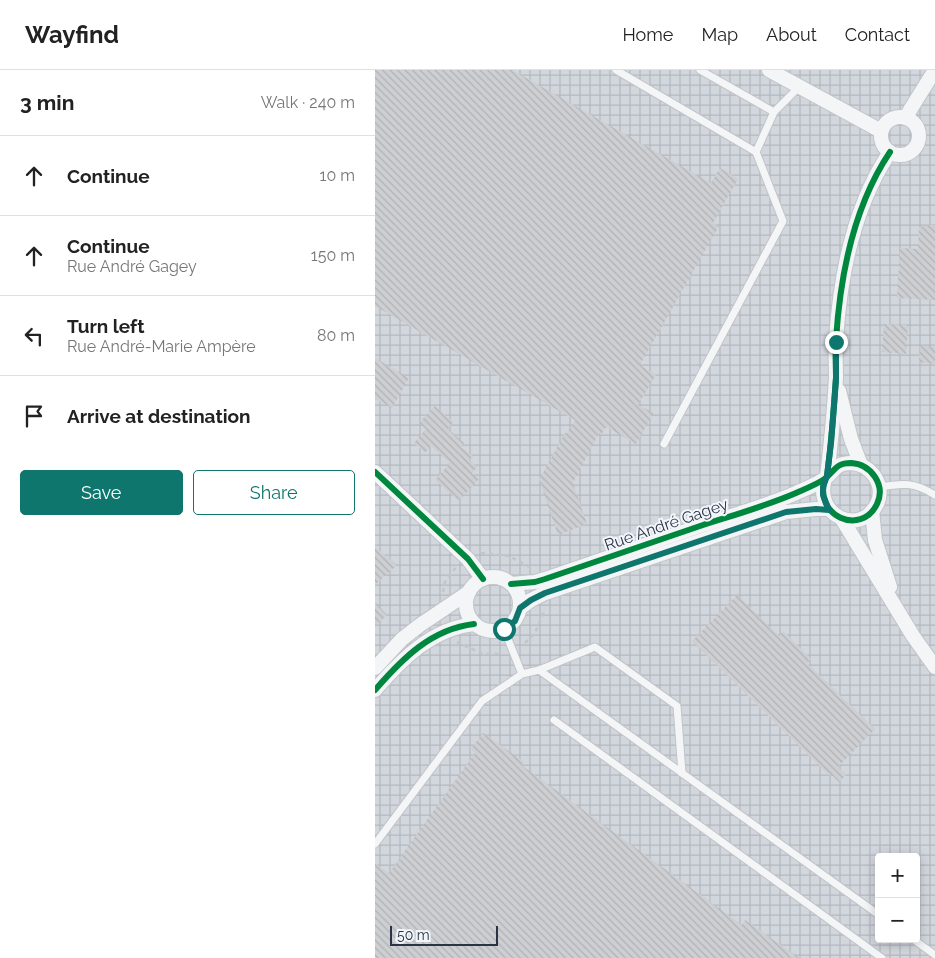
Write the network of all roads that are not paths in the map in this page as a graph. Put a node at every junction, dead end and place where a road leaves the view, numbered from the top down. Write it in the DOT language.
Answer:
graph roads {
  1 [pos="616,70"];
  2 [pos="701,70"];
  3 [pos="769,70"];
  4 [pos="935,70"];
  5 [pos="799,87"];
  6 [pos="774,112"];
  7 [pos="906,118"];
  8 [pos="881,131"];
  9 [pos="757,152"];
  10 [pos="890,152"];
  11 [pos="836,378"];
  12 [pos="664,444"];
  13 [pos="861,465"];
  14 [pos="375,472"];
  15 [pos="826,477"];
  16 [pos="879,487"];
  17 [pos="935,495"];
  18 [pos="829,510"];
  19 [pos="872,511"];
  20 [pos="842,519"];
  21 [pos="483,579"];
  22 [pos="511,584"];
  23 [pos="469,592"];
  24 [pos="895,604"];
  25 [pos="520,608"];
  26 [pos="474,624"];
  27 [pos="504,629"];
  28 [pos="935,667"];
  29 [pos="375,668"];
  30 [pos="539,670"];
  31 [pos="522,674"];
  32 [pos="375,690"];
  33 [pos="554,720"];
  34 [pos="682,773"];
  35 [pos="375,844"];
  36 [pos="875,912"];
  37 [pos="918,943"];
  38 [pos="935,955"];
  39 [pos="882,958"];
  1 -- 9 [label="lane"];
  2 -- 6 [label="lane"];
  3 -- 5 [label="street"];
  4 -- 7 [label="street"];
  5 -- 6 [label="lane"];
  5 -- 8 [label="street"];
  6 -- 9 [label="lane"];
  7 -- 8 [label="street"];
  7 -- 10 [label="street"];
  8 -- 10 [label="street"];
  9 -- 12 [label="lane"];
  10 -- 11 [label="street"];
  11 -- 13 [label="street"];
  11 -- 15 [label="street"];
  13 -- 15 [label="street"];
  13 -- 16 [label="street"];
  14 -- 21 [label="street"];
  15 -- 18 [label="street"];
  15 -- 22 [label="street, Rue André Gagey"];
  16 -- 17 [label="lane"];
  16 -- 19 [label="street"];
  18 -- 20 [label="street"];
  18 -- 25 [label="street, Rue André Gagey"];
  19 -- 20 [label="street"];
  19 -- 24 [label="street"];
  20 -- 24 [label="street"];
  21 -- 22 [label="street"];
  21 -- 23 [label="street"];
  22 -- 25 [label="street"];
  23 -- 26 [label="street"];
  23 -- 29 [label="street"];
  24 -- 28 [label="street"];
  25 -- 27 [label="street"];
  26 -- 27 [label="street"];
  26 -- 32 [label="street"];
  27 -- 31 [label="lane"];
  30 -- 31 [label="lane"];
  30 -- 34 [label="lane"];
  30 -- 34 [label="lane"];
  31 -- 35 [label="lane"];
  33 -- 39 [label="lane"];
  34 -- 36 [label="lane"];
  37 -- 38 [label="lane"];
}
